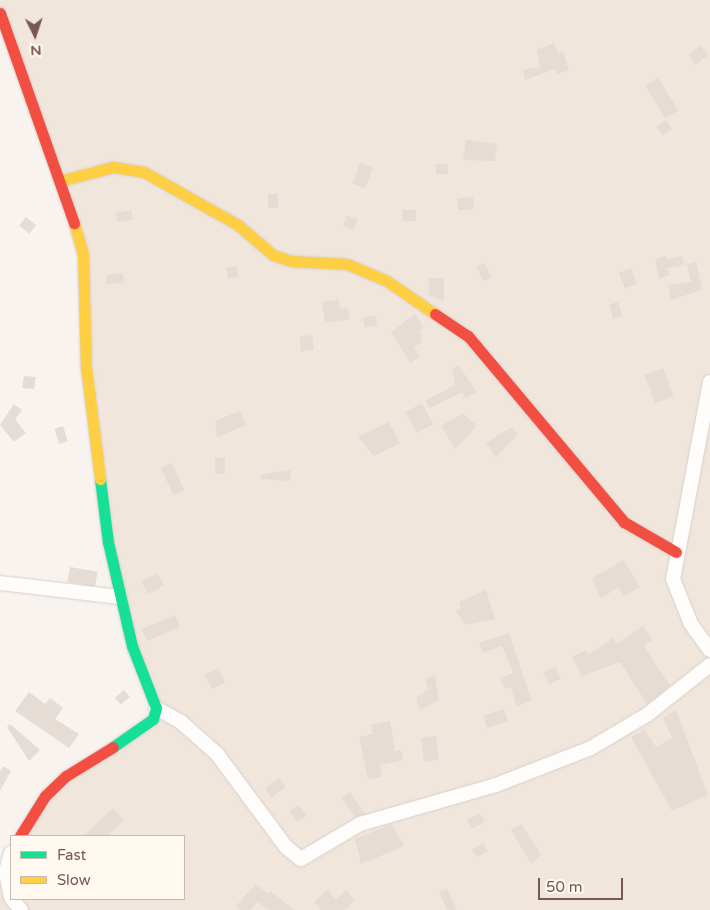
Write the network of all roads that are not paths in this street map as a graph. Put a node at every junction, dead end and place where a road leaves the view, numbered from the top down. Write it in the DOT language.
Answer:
graph roads {
  1 [pos="0,13"];
  2 [pos="63,180"];
  3 [pos="710,382"];
  4 [pos="676,552"];
  5 [pos="0,583"];
  6 [pos="119,597"];
  7 [pos="710,650"];
  8 [pos="710,665"];
  9 [pos="156,708"];
  10 [pos="21,835"];
  11 [pos="10,855"];
  12 [pos="3,871"];
  13 [pos="10,892"];
  1 -- 2 [label="street"];
  2 -- 4 [label="street"];
  2 -- 6 [label="street"];
  3 -- 4 [label="street"];
  4 -- 7 [label="street"];
  5 -- 6 [label="street"];
  6 -- 9 [label="street"];
  8 -- 9 [label="street"];
  9 -- 10 [label="street"];
  11 -- 12 [label="street"];
  12 -- 13 [label="street"];
}
